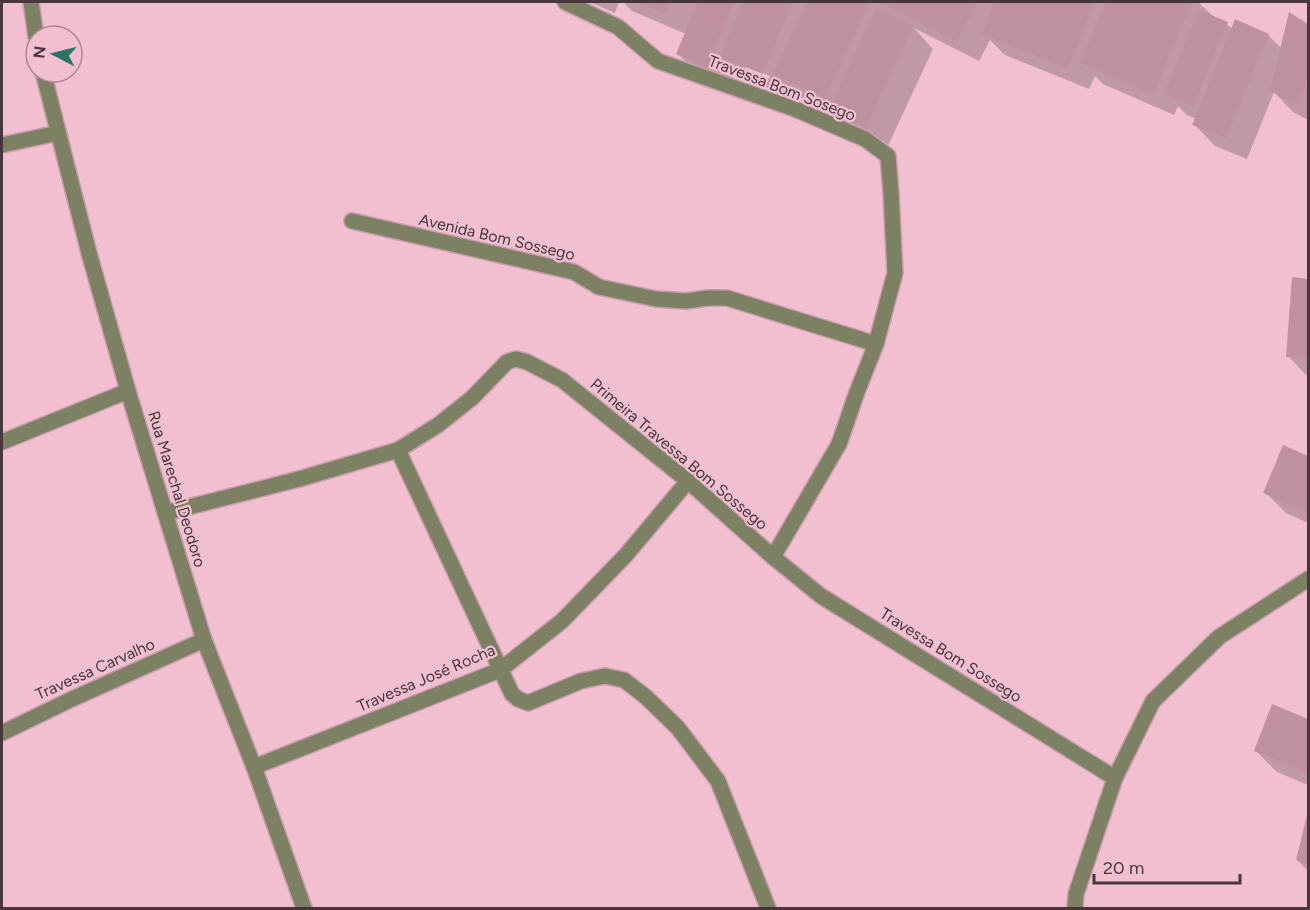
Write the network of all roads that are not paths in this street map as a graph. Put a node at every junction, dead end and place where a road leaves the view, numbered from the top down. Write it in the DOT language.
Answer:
graph roads {
  1 [pos="31,2"];
  2 [pos="565,2"];
  3 [pos="34,24"];
  4 [pos="46,84"];
  5 [pos="58,133"];
  6 [pos="2,145"];
  7 [pos="352,221"];
  8 [pos="876,344"];
  9 [pos="128,390"];
  10 [pos="2,442"];
  11 [pos="398,450"];
  12 [pos="688,482"];
  13 [pos="165,513"];
  14 [pos="773,557"];
  15 [pos="1308,579"];
  16 [pos="204,640"];
  17 [pos="500,670"];
  18 [pos="2,733"];
  19 [pos="254,767"];
  20 [pos="1115,778"];
  21 [pos="304,909"];
  22 [pos="768,909"];
  23 [pos="1075,909"];
  1 -- 3 [label="street"];
  2 -- 8 [label="street, Travessa Bom Sosego"];
  4 -- 5 [label="street, Rua Marechal Deodoro"];
  5 -- 6 [label="street"];
  5 -- 9 [label="street, Rua Marechal Deodoro"];
  7 -- 8 [label="street, Avenida Bom Sossego"];
  8 -- 14 [label="street"];
  9 -- 10 [label="street"];
  9 -- 13 [label="street, Rua Marechal Deodoro"];
  11 -- 12 [label="street, Primeira Travessa Bom Sossego"];
  11 -- 13 [label="street"];
  11 -- 17 [label="street"];
  12 -- 14 [label="street, Primeira Travessa Bom Sossego"];
  12 -- 17 [label="street, Travessa José Rocha"];
  13 -- 16 [label="street, Rua Marechal Deodoro"];
  14 -- 20 [label="street, Travessa Bom Sossego"];
  15 -- 20 [label="street"];
  16 -- 18 [label="street, Travessa Carvalho"];
  16 -- 19 [label="street, Rua Marechal Deodoro"];
  17 -- 19 [label="street, Travessa José Rocha"];
  17 -- 22 [label="street"];
  19 -- 21 [label="street, Rua Marechal Deodoro"];
  20 -- 23 [label="street"];
}
